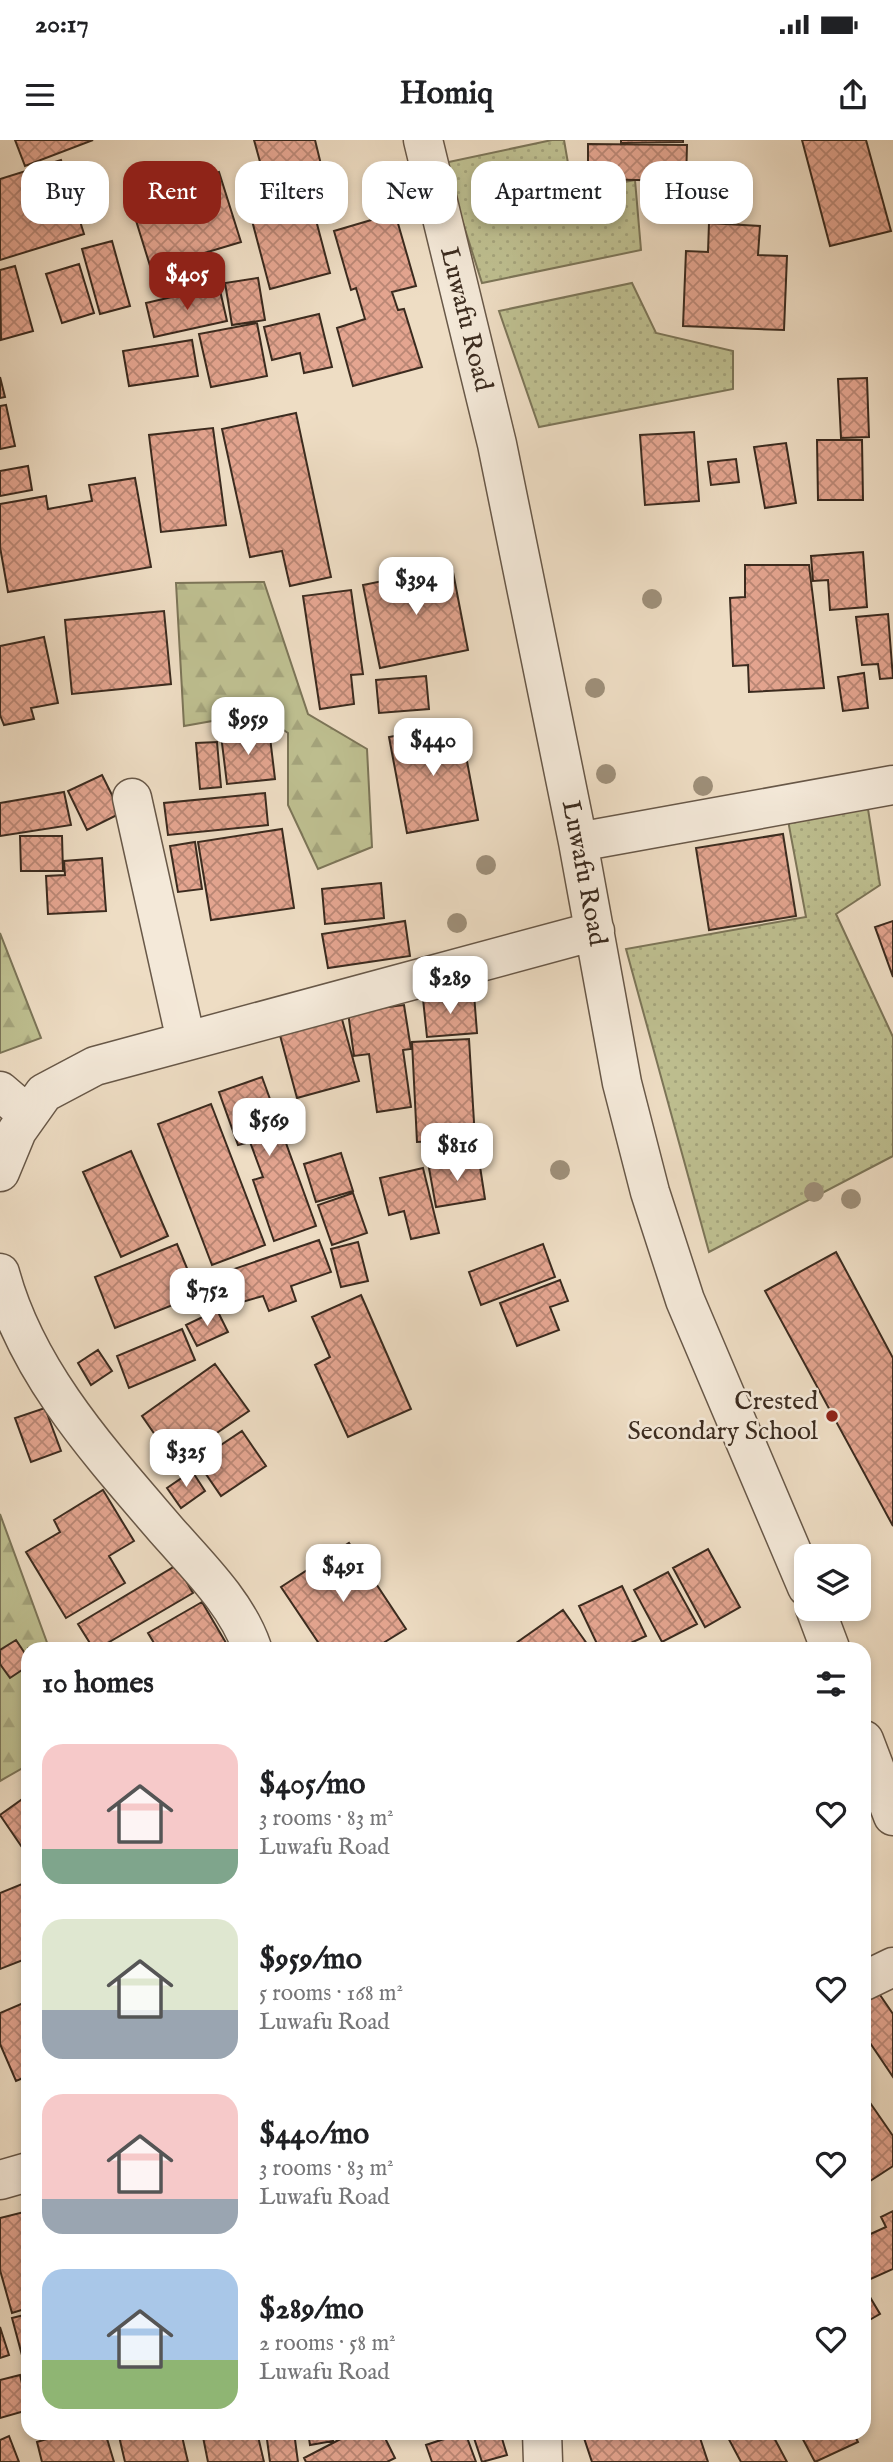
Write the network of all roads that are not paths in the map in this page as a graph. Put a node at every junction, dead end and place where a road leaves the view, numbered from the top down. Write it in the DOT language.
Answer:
graph roads {
  1 [pos="423,140"];
  2 [pos="893,785"];
  3 [pos="132,798"];
  4 [pos="578,842"];
  5 [pos="595,930"];
  6 [pos="186,1041"];
  7 [pos="14,1103"];
  8 [pos="0,1172"];
  9 [pos="0,1273"];
  10 [pos="794,1556"];
  11 [pos="820,1621"];
  12 [pos="249,1642"];
  13 [pos="828,1642"];
  14 [pos="871,1758"];
  15 [pos="893,1816"];
  16 [pos="893,1966"];
  17 [pos="871,1977"];
  18 [pos="21,2174"];
  19 [pos="0,2180"];
  20 [pos="542,2440"];
  21 [pos="543,2462"];
  1 -- 4 [label="street, Luwafu Road"];
  2 -- 4 [label="street"];
  3 -- 6 [label="street"];
  4 -- 5 [label="street, Luwafu Road"];
  5 -- 6 [label="street"];
  5 -- 10 [label="street, Luwafu Road"];
  6 -- 7 [label="street"];
  7 -- 8 [label="street"];
  9 -- 12 [label="street"];
  11 -- 13 [label="street"];
  14 -- 15 [label="street"];
  16 -- 17 [label="street"];
  18 -- 19 [label="street"];
  20 -- 21 [label="street"];
}
